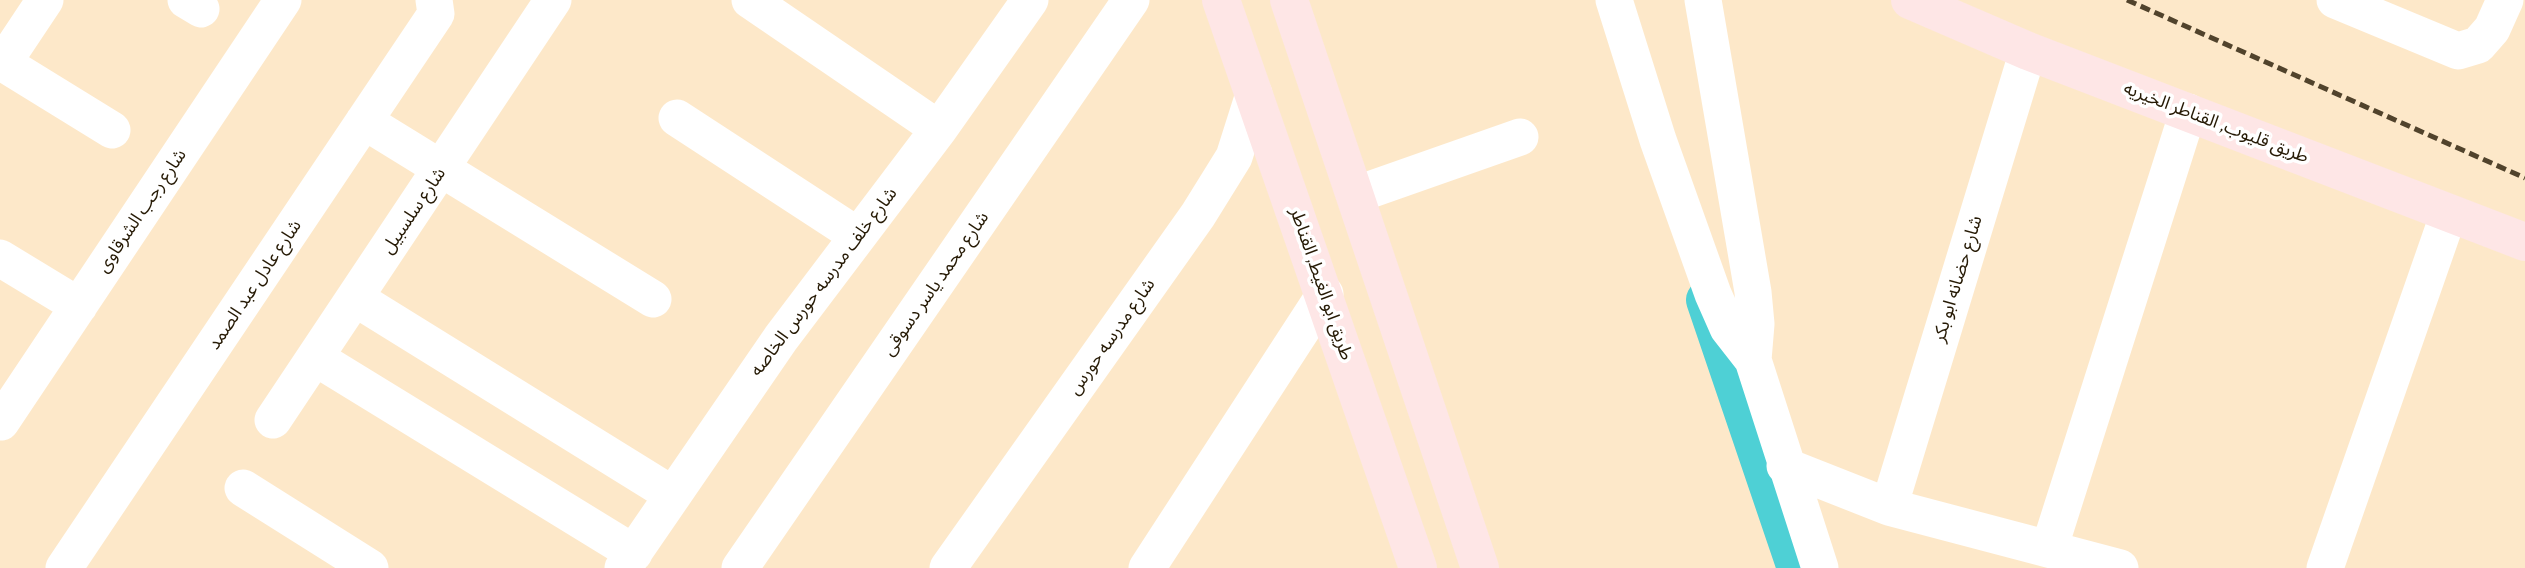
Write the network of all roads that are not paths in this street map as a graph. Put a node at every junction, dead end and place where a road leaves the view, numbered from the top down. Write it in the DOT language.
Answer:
graph roads {
  1 [pos="45,0"];
  2 [pos="283,0"];
  3 [pos="434,0"];
  4 [pos="553,0"];
  5 [pos="750,0"];
  6 [pos="1030,0"];
  7 [pos="1131,0"];
  8 [pos="1221,0"];
  9 [pos="1289,0"];
  10 [pos="1614,0"];
  11 [pos="1703,0"];
  12 [pos="1910,0"];
  13 [pos="2335,0"];
  14 [pos="2498,14"];
  15 [pos="2028,51"];
  16 [pos="2,62"];
  17 [pos="1254,94"];
  18 [pos="2188,112"];
  19 [pos="677,118"];
  20 [pos="364,121"];
  21 [pos="939,129"];
  22 [pos="112,130"];
  23 [pos="1520,137"];
  24 [pos="442,169"];
  25 [pos="1355,195"];
  26 [pos="2449,213"];
  27 [pos="858,236"];
  28 [pos="2525,242"];
  29 [pos="0,258"];
  30 [pos="1325,294"];
  31 [pos="355,298"];
  32 [pos="653,299"];
  33 [pos="79,306"];
  34 [pos="316,358"];
  35 [pos="1753,360"];
  36 [pos="273,420"];
  37 [pos="1,422"];
  38 [pos="1785,466"];
  39 [pos="243,488"];
  40 [pos="673,495"];
  41 [pos="1889,507"];
  42 [pos="2049,549"];
  43 [pos="629,561"];
  44 [pos="64,568"];
  45 [pos="370,568"];
  46 [pos="740,568"];
  47 [pos="948,568"];
  48 [pos="1147,568"];
  49 [pos="1418,568"];
  50 [pos="1480,568"];
  51 [pos="1820,568"];
  52 [pos="2120,568"];
  53 [pos="2325,568"];
  1 -- 16 [label="street"];
  2 -- 33 [label="street, شارع رجب الشرقاوى"];
  3 -- 20 [label="street, شارع عادل عبد الصمد"];
  4 -- 24 [label="street, شارع سلسبيل"];
  5 -- 21 [label="street"];
  6 -- 21 [label="street, شارع خلف مدرسه حورس الخاصه"];
  7 -- 46 [label="street, شارع محمد ياسر دسوقى"];
  8 -- 17 [label="main road, طريق ابو الغيط, القناطر"];
  9 -- 25 [label="main road"];
  10 -- 35 [label="street"];
  11 -- 35 [label="street"];
  12 -- 15 [label="main road, طريق قليوب, القناطر الخيريه"];
  13 -- 14 [label="street"];
  15 -- 18 [label="main road, طريق قليوب, القناطر الخيريه"];
  15 -- 41 [label="street, شارع حضانه ابو بكر"];
  16 -- 22 [label="street"];
  17 -- 30 [label="main road, طريق ابو الغيط, القناطر"];
  17 -- 47 [label="street, شارع مدرسه حورس"];
  18 -- 26 [label="main road, طريق قليوب, القناطر الخيريه"];
  18 -- 42 [label="street"];
  19 -- 27 [label="street"];
  20 -- 24 [label="street"];
  20 -- 44 [label="street, شارع عادل عبد الصمد"];
  21 -- 27 [label="street, شارع خلف مدرسه حورس الخاصه"];
  23 -- 25 [label="street"];
  24 -- 31 [label="street, شارع سلسبيل"];
  24 -- 32 [label="street"];
  25 -- 50 [label="main road"];
  26 -- 28 [label="main road, طريق قليوب, القناطر الخيريه"];
  26 -- 53 [label="street"];
  27 -- 40 [label="street, شارع خلف مدرسه حورس الخاصه"];
  29 -- 33 [label="street"];
  30 -- 48 [label="street"];
  30 -- 49 [label="main road, طريق ابو الغيط, القناطر"];
  31 -- 34 [label="street, شارع سلسبيل"];
  31 -- 40 [label="street"];
  33 -- 37 [label="street, شارع رجب الشرقاوى"];
  34 -- 36 [label="street, شارع سلسبيل"];
  34 -- 43 [label="street"];
  35 -- 38 [label="street"];
  38 -- 41 [label="street"];
  38 -- 51 [label="street"];
  39 -- 45 [label="street"];
  40 -- 43 [label="street, شارع خلف مدرسه حورس الخاصه"];
  41 -- 42 [label="street"];
  42 -- 52 [label="street"];
}
